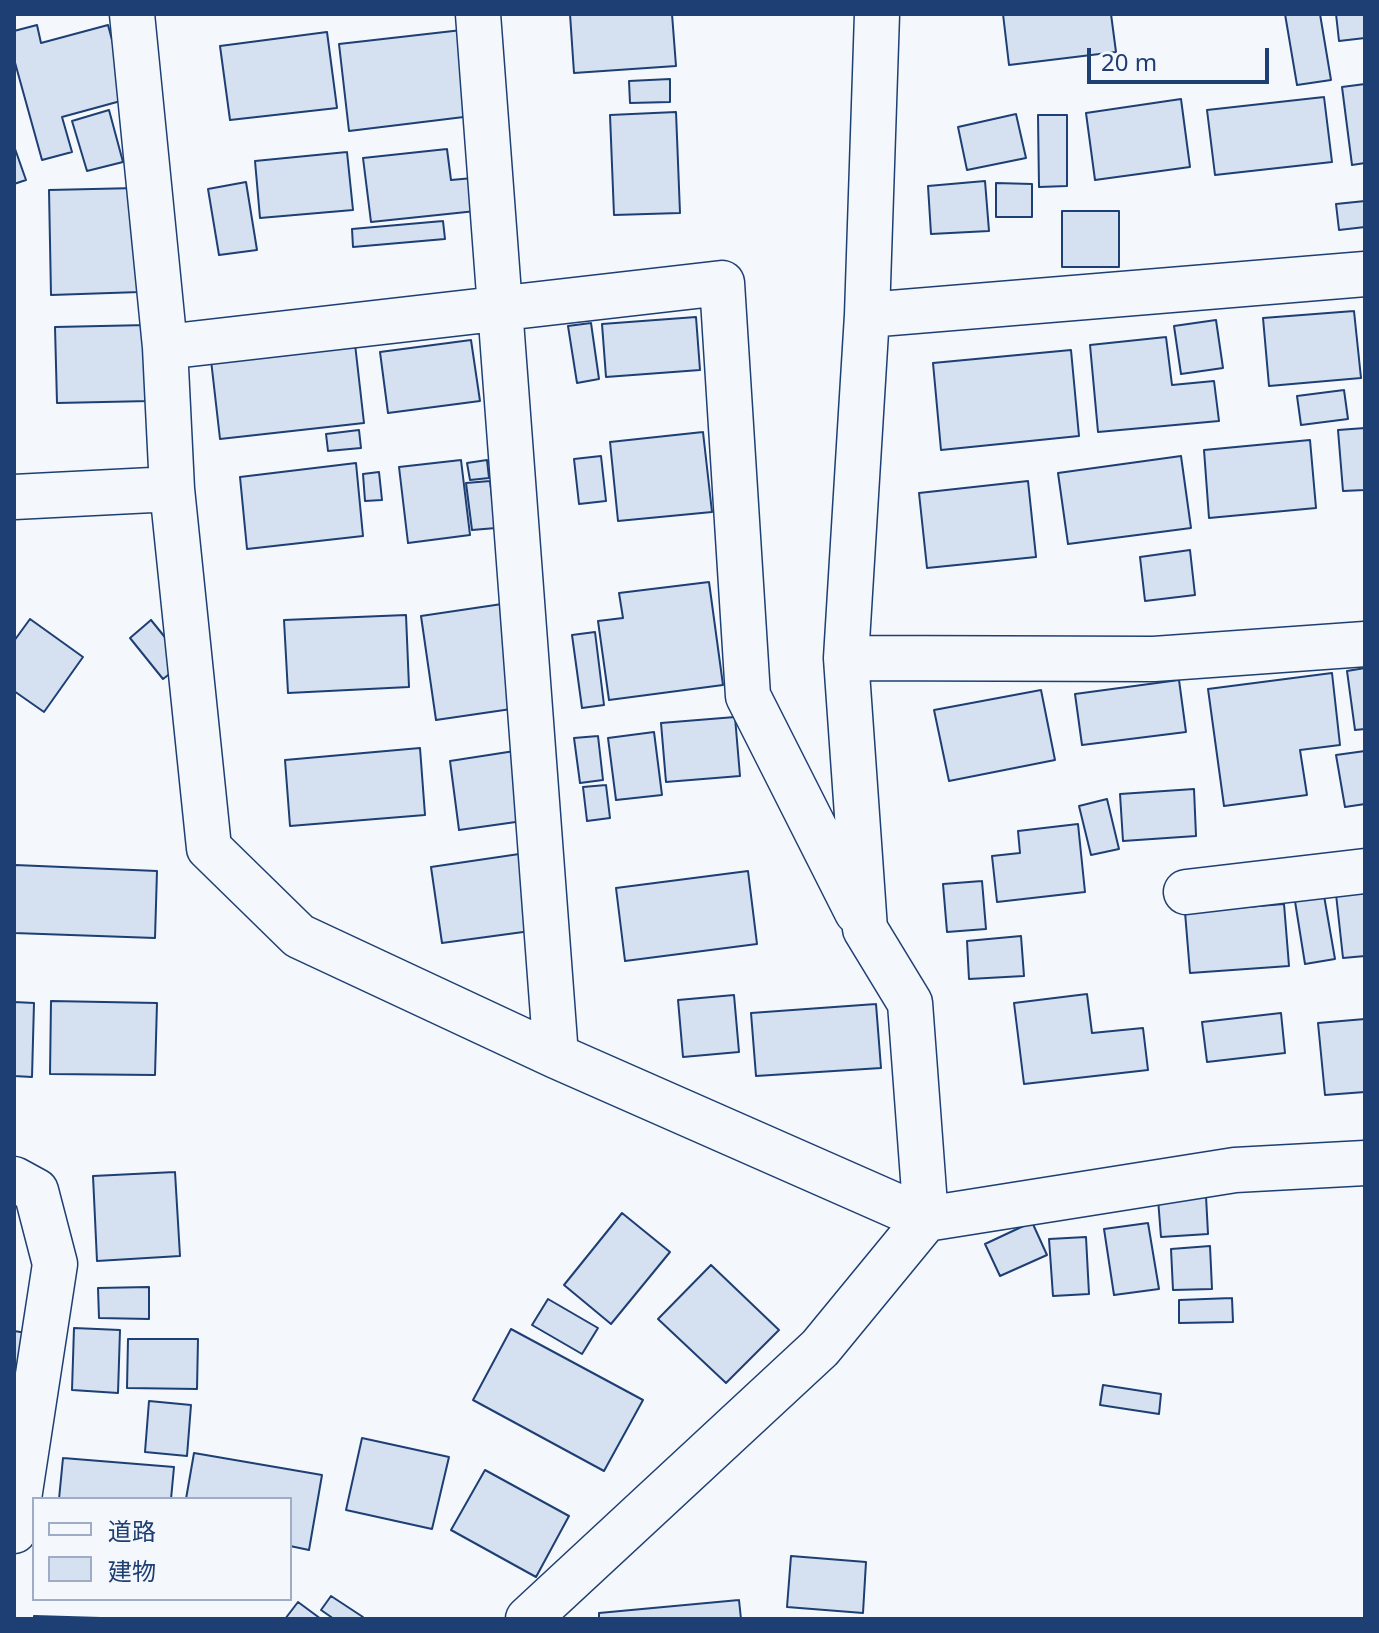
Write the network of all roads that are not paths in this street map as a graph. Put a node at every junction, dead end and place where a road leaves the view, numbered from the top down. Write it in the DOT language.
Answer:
graph roads {
  1 [pos="132,14"];
  2 [pos="478,14"];
  3 [pos="877,14"];
  4 [pos="1365,274"];
  5 [pos="501,309"];
  6 [pos="867,315"];
  7 [pos="165,347"];
  8 [pos="172,489"];
  9 [pos="14,497"];
  10 [pos="1365,644"];
  11 [pos="846,658"];
  12 [pos="1365,871"];
  13 [pos="1186,892"];
  14 [pos="865,929"];
  15 [pos="556,1056"];
  16 [pos="1365,1163"];
  17 [pos="14,1179"];
  18 [pos="926,1219"];
  19 [pos="14,1531"];
  20 [pos="528,1619"];
  1 -- 7 [label="street"];
  2 -- 5 [label="street"];
  3 -- 6 [label="street"];
  4 -- 6 [label="street"];
  5 -- 7 [label="street"];
  5 -- 14 [label="street"];
  5 -- 15 [label="street"];
  6 -- 11 [label="street"];
  7 -- 8 [label="street"];
  8 -- 9 [label="street"];
  8 -- 15 [label="street"];
  10 -- 11 [label="street"];
  11 -- 14 [label="street"];
  12 -- 13 [label="street"];
  14 -- 18 [label="street"];
  15 -- 18 [label="street"];
  16 -- 18 [label="street"];
  17 -- 19 [label="street"];
  18 -- 20 [label="street"];
}
